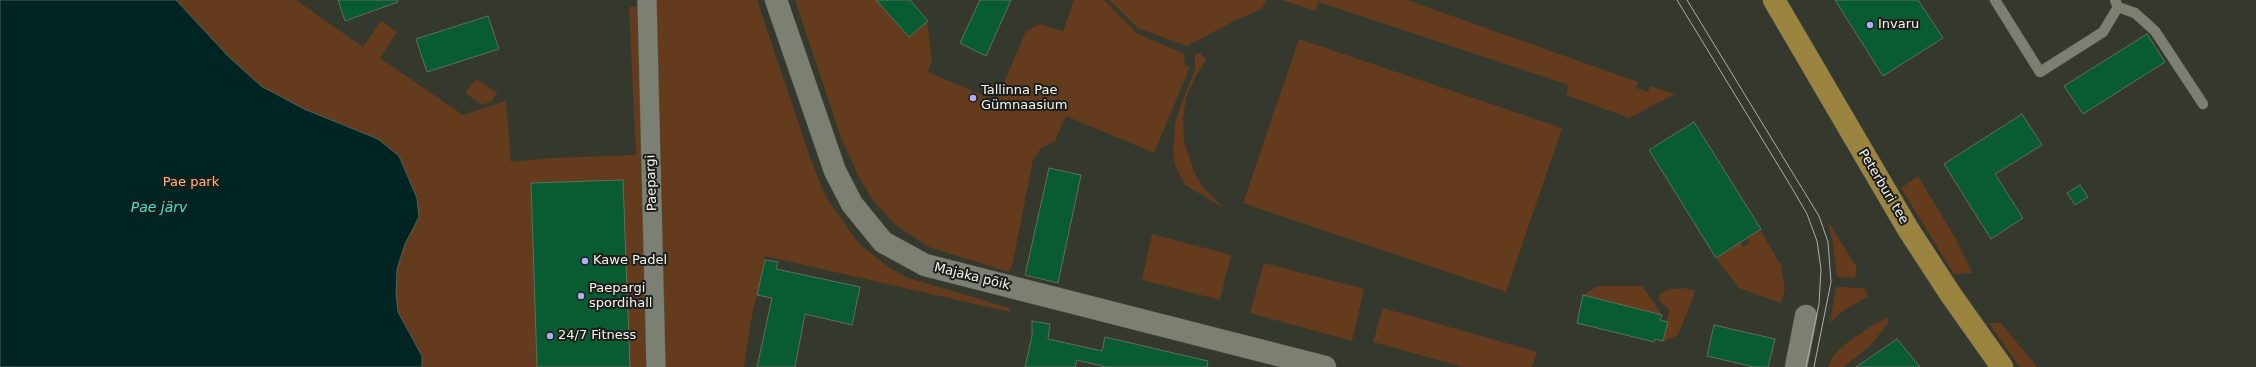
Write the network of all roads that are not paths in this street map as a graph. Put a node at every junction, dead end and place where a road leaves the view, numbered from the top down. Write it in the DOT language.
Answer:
graph roads {
  1 [pos="646,0"];
  2 [pos="776,0"];
  3 [pos="1774,0"];
  4 [pos="1995,0"];
  5 [pos="2116,4"];
  6 [pos="2203,104"];
  7 [pos="1806,316"];
  8 [pos="656,367"];
  9 [pos="1325,367"];
  10 [pos="1796,367"];
  11 [pos="2002,367"];
  1 -- 8 [label="street, Paepargi"];
  2 -- 9 [label="street, Majaka põik"];
  3 -- 11 [label="highway, Peterburi tee"];
  4 -- 5 [label="lane"];
  5 -- 6 [label="lane"];
  7 -- 10 [label="street"];
}
